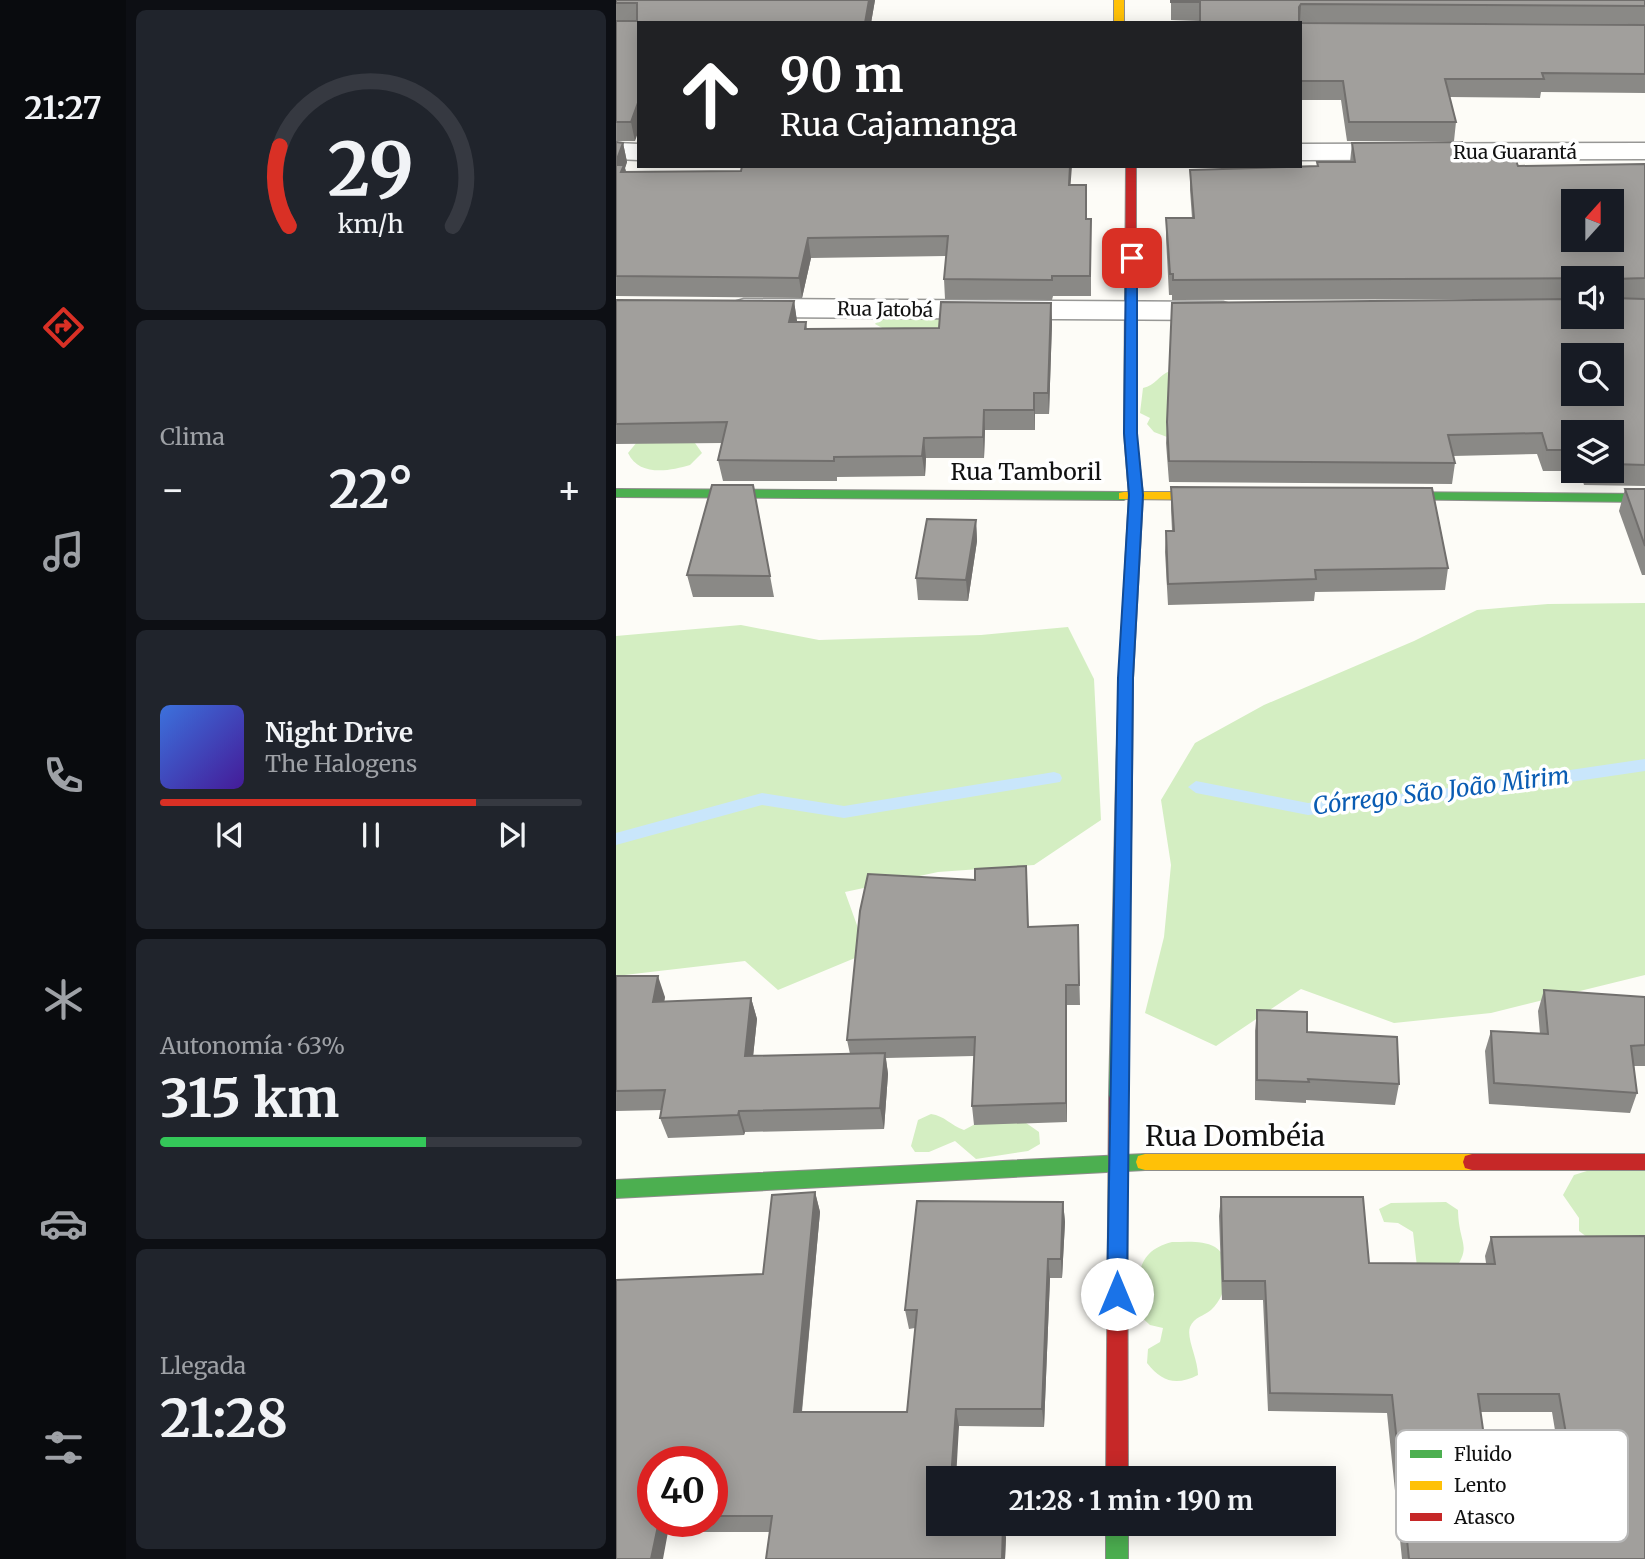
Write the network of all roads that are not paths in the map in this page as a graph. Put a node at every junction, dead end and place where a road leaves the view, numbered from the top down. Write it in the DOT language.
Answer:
graph roads {
  1 [pos="1119,0"];
  2 [pos="1119,21"];
  3 [pos="616,151"];
  4 [pos="1645,151"];
  5 [pos="637,152"];
  6 [pos="1302,152"];
  7 [pos="1131,168"];
  8 [pos="711,309"];
  9 [pos="1249,311"];
  10 [pos="1131,312"];
  11 [pos="616,493"];
  12 [pos="1136,495"];
  13 [pos="1246,496"];
  14 [pos="1370,496"];
  15 [pos="1645,498"];
  16 [pos="1117,1162"];
  17 [pos="1645,1162"];
  18 [pos="616,1189"];
  19 [pos="1117,1466"];
  20 [pos="1117,1536"];
  21 [pos="1117,1559"];
  1 -- 2 [label="street"];
  3 -- 5 [label="street"];
  4 -- 6 [label="street, Rua Guarantá"];
  7 -- 10 [label="street"];
  8 -- 10 [label="street, Rua Jatobá"];
  9 -- 10 [label="street, Rua Jatobá"];
  10 -- 12 [label="street"];
  11 -- 12 [label="street, Rua Tamboril"];
  12 -- 13 [label="street, Rua Tamboril"];
  12 -- 16 [label="street"];
  14 -- 15 [label="street"];
  16 -- 17 [label="street, Rua Dombéia"];
  16 -- 18 [label="street, Rua Dombéia"];
  16 -- 19 [label="street"];
  20 -- 21 [label="street"];
}
